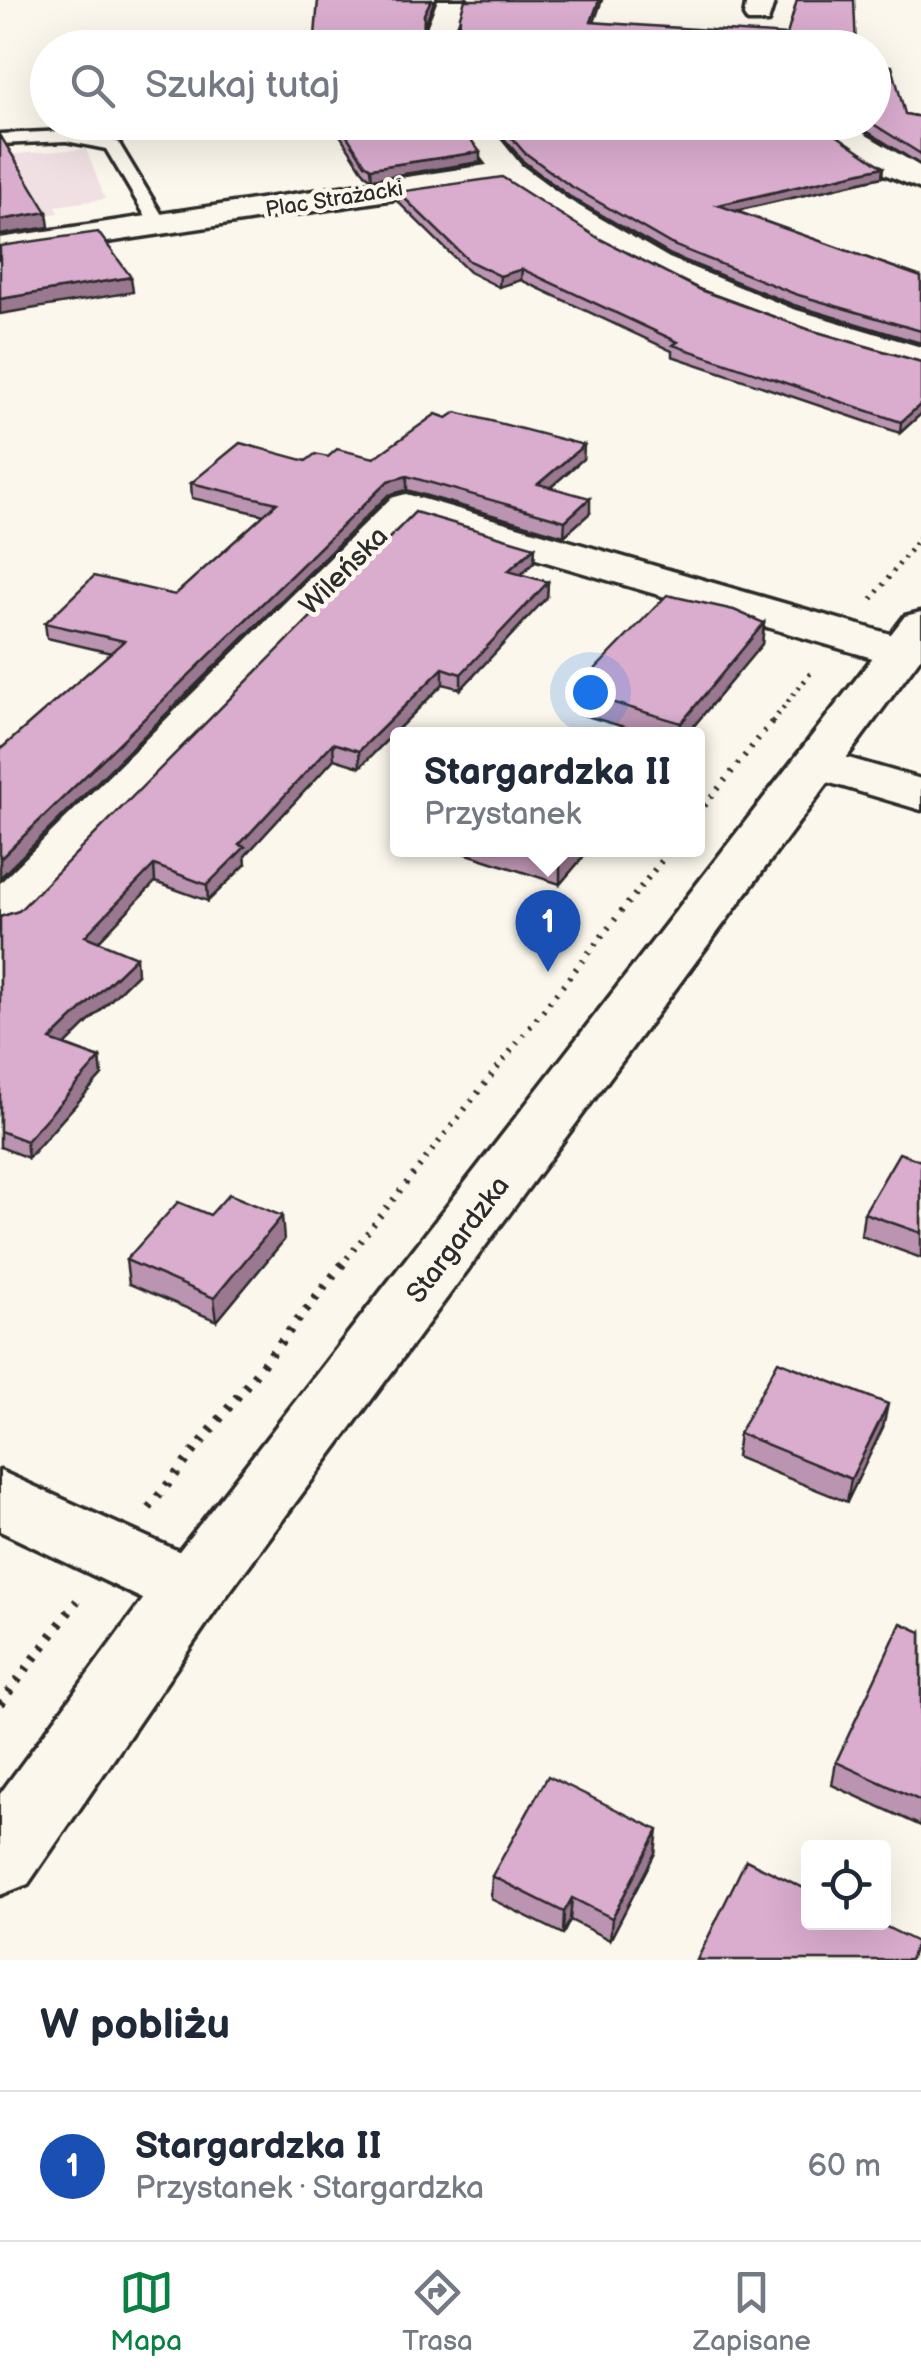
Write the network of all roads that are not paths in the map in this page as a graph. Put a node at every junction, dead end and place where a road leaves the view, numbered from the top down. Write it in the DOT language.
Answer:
graph roads {
  1 [pos="452,0"];
  2 [pos="442,30"];
  3 [pos="30,138"];
  4 [pos="0,140"];
  5 [pos="95,140"];
  6 [pos="483,140"];
  7 [pos="849,140"];
  8 [pos="509,172"];
  9 [pos="921,179"];
  10 [pos="159,225"];
  11 [pos="0,248"];
  12 [pos="921,359"];
  13 [pos="912,639"];
  14 [pos="817,764"];
  15 [pos="921,794"];
  16 [pos="0,913"];
  17 [pos="0,1499"];
  18 [pos="191,1589"];
  19 [pos="0,1858"];
  1 -- 2 [label="street"];
  3 -- 4 [label="lane"];
  5 -- 10 [label="lane"];
  6 -- 8 [label="street"];
  7 -- 9 [label="street"];
  8 -- 10 [label="street, Plac Strażacki"];
  8 -- 12 [label="street"];
  10 -- 11 [label="street, Plac Strażacki"];
  13 -- 14 [label="street, Stargardzka"];
  13 -- 16 [label="street, Wileńska"];
  14 -- 15 [label="street"];
  14 -- 18 [label="street, Stargardzka"];
  17 -- 18 [label="street"];
  18 -- 19 [label="street, Stargardzka"];
}
